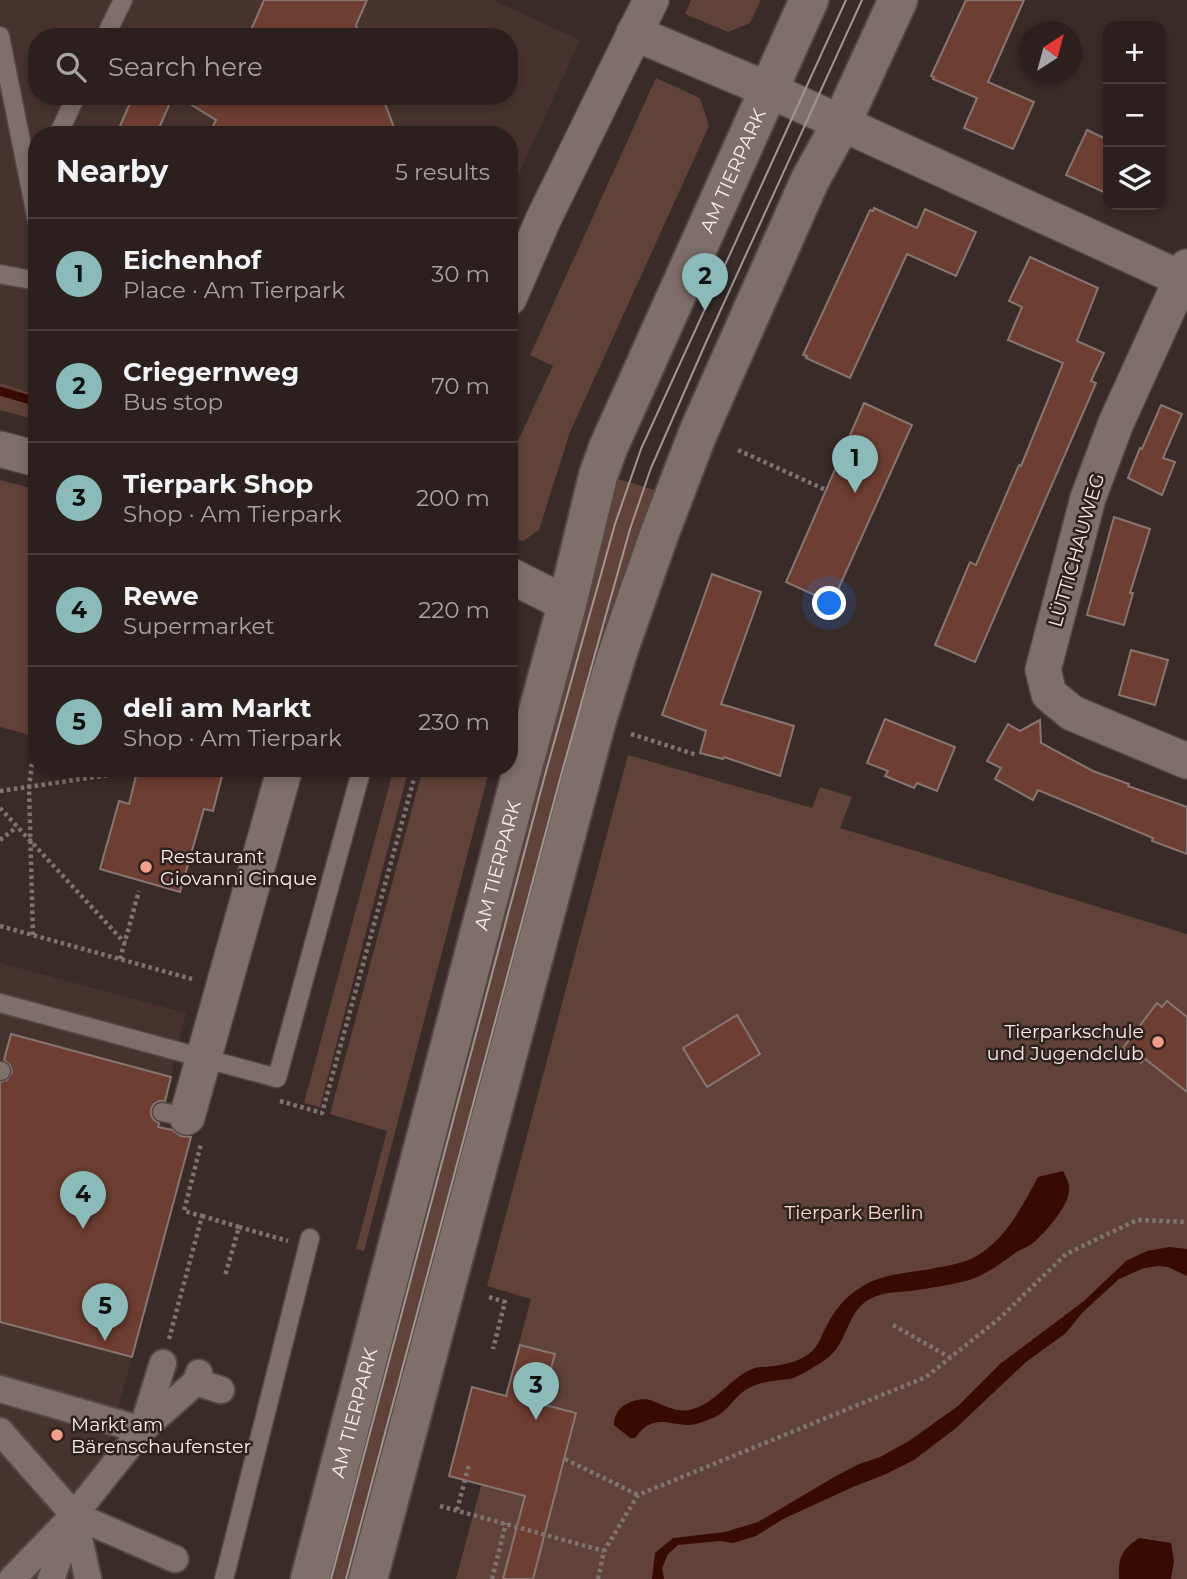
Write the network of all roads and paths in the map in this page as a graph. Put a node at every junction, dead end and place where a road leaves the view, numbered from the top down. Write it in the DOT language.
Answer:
graph roads {
  1 [pos="122,0"];
  2 [pos="650,0"];
  3 [pos="809,0"];
  4 [pos="898,0"];
  5 [pos="109,28"];
  6 [pos="634,33"];
  7 [pos="0,36"];
  8 [pos="769,90"];
  9 [pos="72,105"];
  10 [pos="841,124"];
  11 [pos="62,126"];
  12 [pos="28,158"];
  13 [pos="1184,273"];
  14 [pos="0,274"];
  15 [pos="518,277"];
  16 [pos="28,279"];
  17 [pos="0,449"];
  18 [pos="738,450"];
  19 [pos="28,457"];
  20 [pos="825,490"];
  21 [pos="518,580"];
  22 [pos="567,604"];
  23 [pos="631,734"];
  24 [pos="697,755"];
  25 [pos="1187,761"];
  26 [pos="30,777"];
  27 [pos="96,777"];
  28 [pos="282,777"];
  29 [pos="360,777"];
  30 [pos="414,777"];
  31 [pos="29,787"];
  32 [pos="0,791"];
  33 [pos="0,808"];
  34 [pos="17,827"];
  35 [pos="0,841"];
  36 [pos="30,842"];
  37 [pos="139,891"];
  38 [pos="0,926"];
  39 [pos="33,934"];
  40 [pos="125,943"];
  41 [pos="120,959"];
  42 [pos="223,988"];
  43 [pos="0,1003"];
  44 [pos="204,1058"];
  45 [pos="273,1099"];
  46 [pos="175,1115"];
  47 [pos="202,1216"];
  48 [pos="1187,1222"];
  49 [pos="239,1227"];
  50 [pos="308,1242"];
  51 [pos="225,1276"];
  52 [pos="489,1297"];
  53 [pos="893,1325"];
  54 [pos="493,1349"];
  55 [pos="951,1358"];
  56 [pos="163,1363"];
  57 [pos="0,1389"];
  58 [pos="221,1390"];
  59 [pos="142,1430"];
  60 [pos="0,1431"];
  61 [pos="565,1458"];
  62 [pos="469,1465"];
  63 [pos="638,1495"];
  64 [pos="440,1506"];
  65 [pos="457,1510"];
  66 [pos="74,1515"];
  67 [pos="506,1523"];
  68 [pos="604,1551"];
  69 [pos="175,1559"];
  70 [pos="12,1579"];
  71 [pos="51,1579"];
  72 [pos="88,1579"];
  73 [pos="224,1579"];
  74 [pos="310,1579"];
  75 [pos="368,1579"];
  76 [pos="493,1579"];
  77 [pos="598,1579"];
  1 -- 5 [label="lane"];
  2 -- 6 [label="street"];
  3 -- 8 [label="main road, AM TIERPARK"];
  4 -- 10 [label="main road"];
  6 -- 8 [label="street"];
  6 -- 15 [label="street"];
  7 -- 12 [label="lane"];
  8 -- 10 [label="street, AM TIERPARK"];
  8 -- 22 [label="main road, AM TIERPARK"];
  9 -- 11 [label="lane"];
  10 -- 13 [label="street, AM TIERPARK"];
  10 -- 75 [label="main road"];
  13 -- 25 [label="street, LÜTTICHAUWEG"];
  14 -- 16 [label="lane"];
  17 -- 19 [label="street"];
  18 -- 20 [label="path"];
  21 -- 22 [label="street"];
  22 -- 74 [label="main road, AM TIERPARK"];
  23 -- 24 [label="path"];
  26 -- 31 [label="path"];
  27 -- 31 [label="path"];
  28 -- 42 [label="street"];
  29 -- 44 [label="lane"];
  30 -- 45 [label="path"];
  31 -- 32 [label="path"];
  31 -- 36 [label="path"];
  33 -- 34 [label="path"];
  34 -- 35 [label="path"];
  34 -- 36 [label="path"];
  36 -- 39 [label="path"];
  36 -- 40 [label="path"];
  37 -- 40 [label="path"];
  38 -- 39 [label="path"];
  39 -- 41 [label="path"];
  40 -- 41 [label="path"];
  41 -- 42 [label="path"];
  42 -- 44 [label="street"];
  43 -- 44 [label="lane"];
  44 -- 46 [label="street"];
  46 -- 47 [label="path"];
  47 -- 49 [label="path"];
  47 -- 56 [label="path"];
  48 -- 55 [label="path"];
  49 -- 50 [label="path"];
  49 -- 51 [label="path"];
  50 -- 73 [label="lane"];
  52 -- 54 [label="path"];
  53 -- 55 [label="path"];
  55 -- 63 [label="path"];
  56 -- 59 [label="street"];
  57 -- 59 [label="street"];
  58 -- 59 [label="street"];
  59 -- 66 [label="street"];
  60 -- 66 [label="street"];
  61 -- 63 [label="path"];
  62 -- 65 [label="path"];
  63 -- 68 [label="path"];
  64 -- 65 [label="path"];
  65 -- 67 [label="path"];
  66 -- 69 [label="street"];
  66 -- 70 [label="street"];
  66 -- 71 [label="street"];
  66 -- 72 [label="street"];
  67 -- 68 [label="path"];
  67 -- 76 [label="path"];
  68 -- 77 [label="path"];
}
